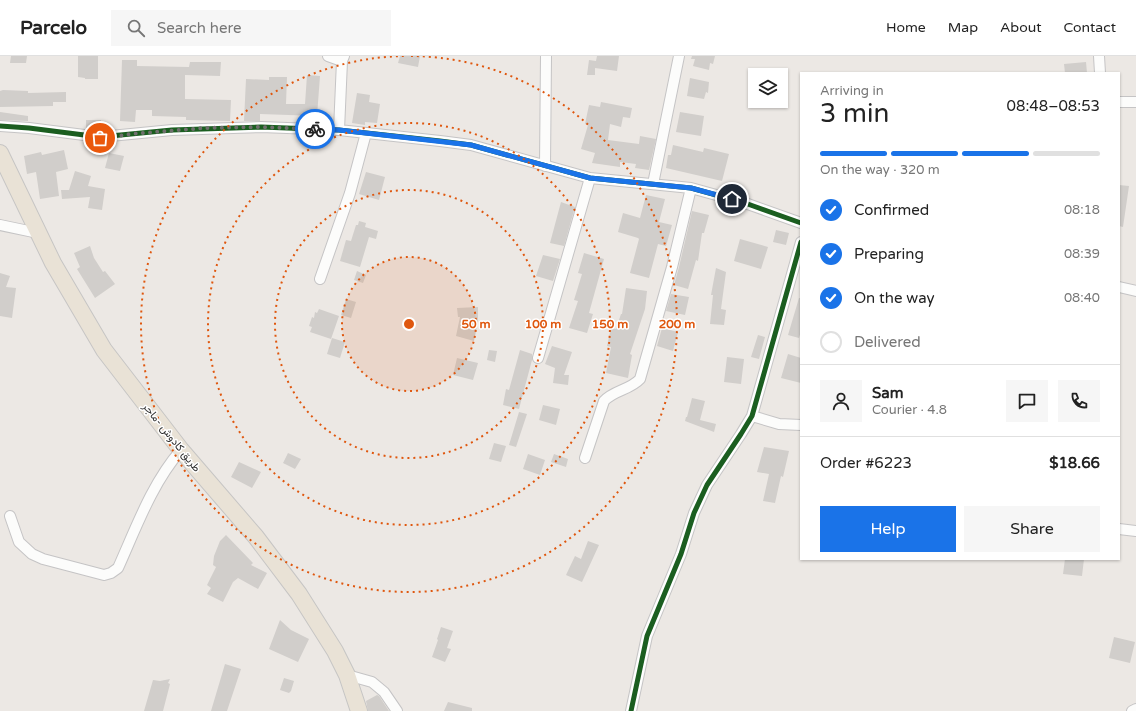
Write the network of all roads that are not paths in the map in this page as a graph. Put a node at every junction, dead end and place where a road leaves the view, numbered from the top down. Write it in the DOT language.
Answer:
graph roads {
  1 [pos="328,56"];
  2 [pos="546,56"];
  3 [pos="679,56"];
  4 [pos="1099,56"];
  5 [pos="343,59"];
  6 [pos="1100,72"];
  7 [pos="1120,102"];
  8 [pos="1136,102"];
  9 [pos="0,126"];
  10 [pos="339,130"];
  11 [pos="366,133"];
  12 [pos="0,153"];
  13 [pos="545,166"];
  14 [pos="590,178"];
  15 [pos="653,184"];
  16 [pos="691,188"];
  17 [pos="800,223"];
  18 [pos="0,225"];
  19 [pos="38,233"];
  20 [pos="800,246"];
  21 [pos="320,279"];
  22 [pos="1120,287"];
  23 [pos="1136,291"];
  24 [pos="538,358"];
  25 [pos="752,416"];
  26 [pos="800,425"];
  27 [pos="181,450"];
  28 [pos="585,458"];
  29 [pos="10,516"];
  30 [pos="1120,529"];
  31 [pos="1136,531"];
  32 [pos="347,675"];
  33 [pos="1136,709"];
  34 [pos="359,711"];
  35 [pos="397,711"];
  36 [pos="631,711"];
  37 [pos="1132,711"];
  1 -- 5 [label="street"];
  2 -- 13 [label="street"];
  3 -- 15 [label="street"];
  4 -- 6 [label="street"];
  5 -- 10 [label="street"];
  7 -- 8 [label="street"];
  9 -- 10 [label="street"];
  10 -- 11 [label="street"];
  11 -- 13 [label="street"];
  11 -- 21 [label="street"];
  12 -- 19 [label="highway, طريق كادوش -ماجر"];
  13 -- 14 [label="street"];
  14 -- 15 [label="street"];
  14 -- 24 [label="street"];
  15 -- 16 [label="street"];
  16 -- 17 [label="street"];
  16 -- 28 [label="street"];
  18 -- 19 [label="street"];
  19 -- 27 [label="highway, طريق كادوش -ماجر"];
  20 -- 25 [label="street"];
  22 -- 23 [label="street"];
  25 -- 26 [label="street"];
  25 -- 36 [label="street"];
  27 -- 29 [label="street"];
  27 -- 32 [label="highway, طريق كادوش -ماجر"];
  30 -- 31 [label="street"];
  32 -- 34 [label="highway, طريق كادوش -ماجر"];
  32 -- 35 [label="street"];
  33 -- 37 [label="street"];
}
